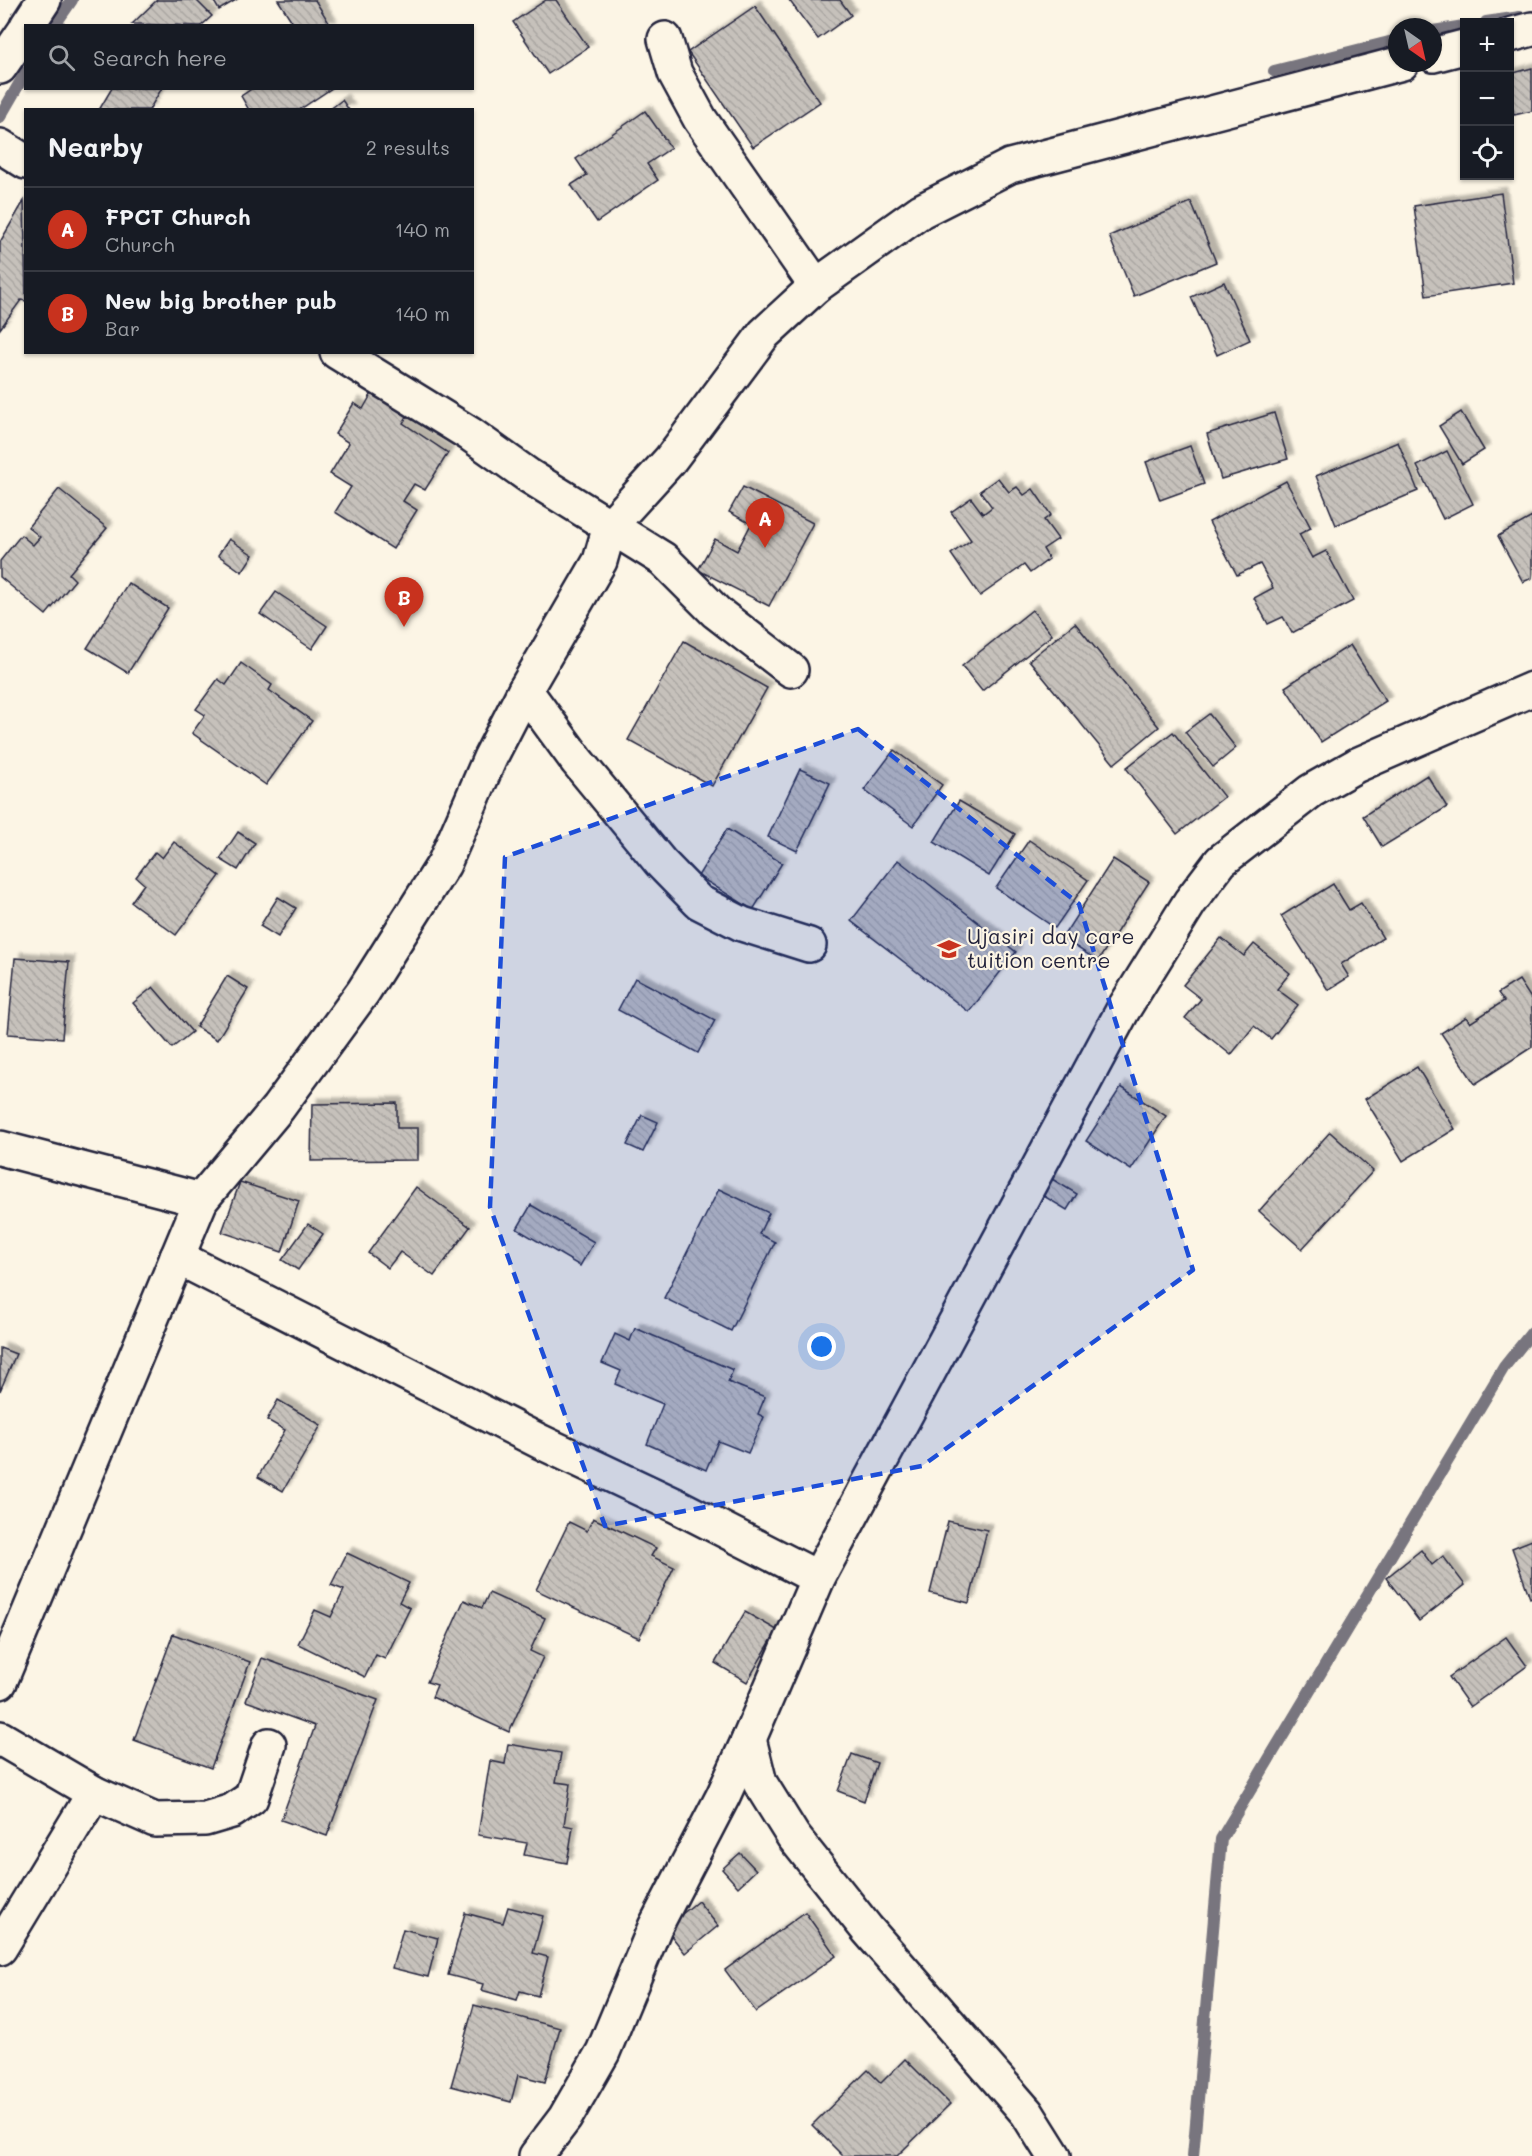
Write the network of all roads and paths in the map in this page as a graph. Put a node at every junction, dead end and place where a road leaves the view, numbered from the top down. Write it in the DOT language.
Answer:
graph roads {
  1 [pos="44,0"];
  2 [pos="28,24"];
  3 [pos="1532,29"];
  4 [pos="24,30"];
  5 [pos="1514,34"];
  6 [pos="665,39"];
  7 [pos="1460,48"];
  8 [pos="1442,53"];
  9 [pos="0,67"];
  10 [pos="1388,67"];
  11 [pos="0,146"];
  12 [pos="24,161"];
  13 [pos="816,286"];
  14 [pos="340,354"];
  15 [pos="610,526"];
  16 [pos="791,670"];
  17 [pos="1532,689"];
  18 [pos="525,690"];
  19 [pos="809,945"];
  20 [pos="0,1148"];
  21 [pos="201,1200"];
  22 [pos="177,1257"];
  23 [pos="818,1578"];
  24 [pos="0,1682"];
  25 [pos="0,1738"];
  26 [pos="749,1739"];
  27 [pos="269,1745"];
  28 [pos="94,1793"];
  29 [pos="0,1947"];
  30 [pos="536,2156"];
  31 [pos="1054,2156"];
  1 -- 2 [label="street"];
  3 -- 5 [label="street"];
  4 -- 9 [label="street"];
  6 -- 13 [label="street"];
  7 -- 8 [label="street"];
  10 -- 13 [label="street"];
  11 -- 12 [label="street"];
  13 -- 15 [label="street"];
  14 -- 15 [label="street"];
  15 -- 16 [label="street"];
  15 -- 18 [label="street"];
  17 -- 23 [label="street"];
  18 -- 19 [label="street"];
  18 -- 21 [label="street"];
  20 -- 21 [label="street"];
  21 -- 22 [label="street"];
  22 -- 23 [label="street"];
  22 -- 24 [label="street"];
  23 -- 26 [label="street"];
  25 -- 28 [label="street"];
  26 -- 30 [label="street"];
  26 -- 31 [label="street"];
  27 -- 28 [label="street"];
  28 -- 29 [label="street"];
}
